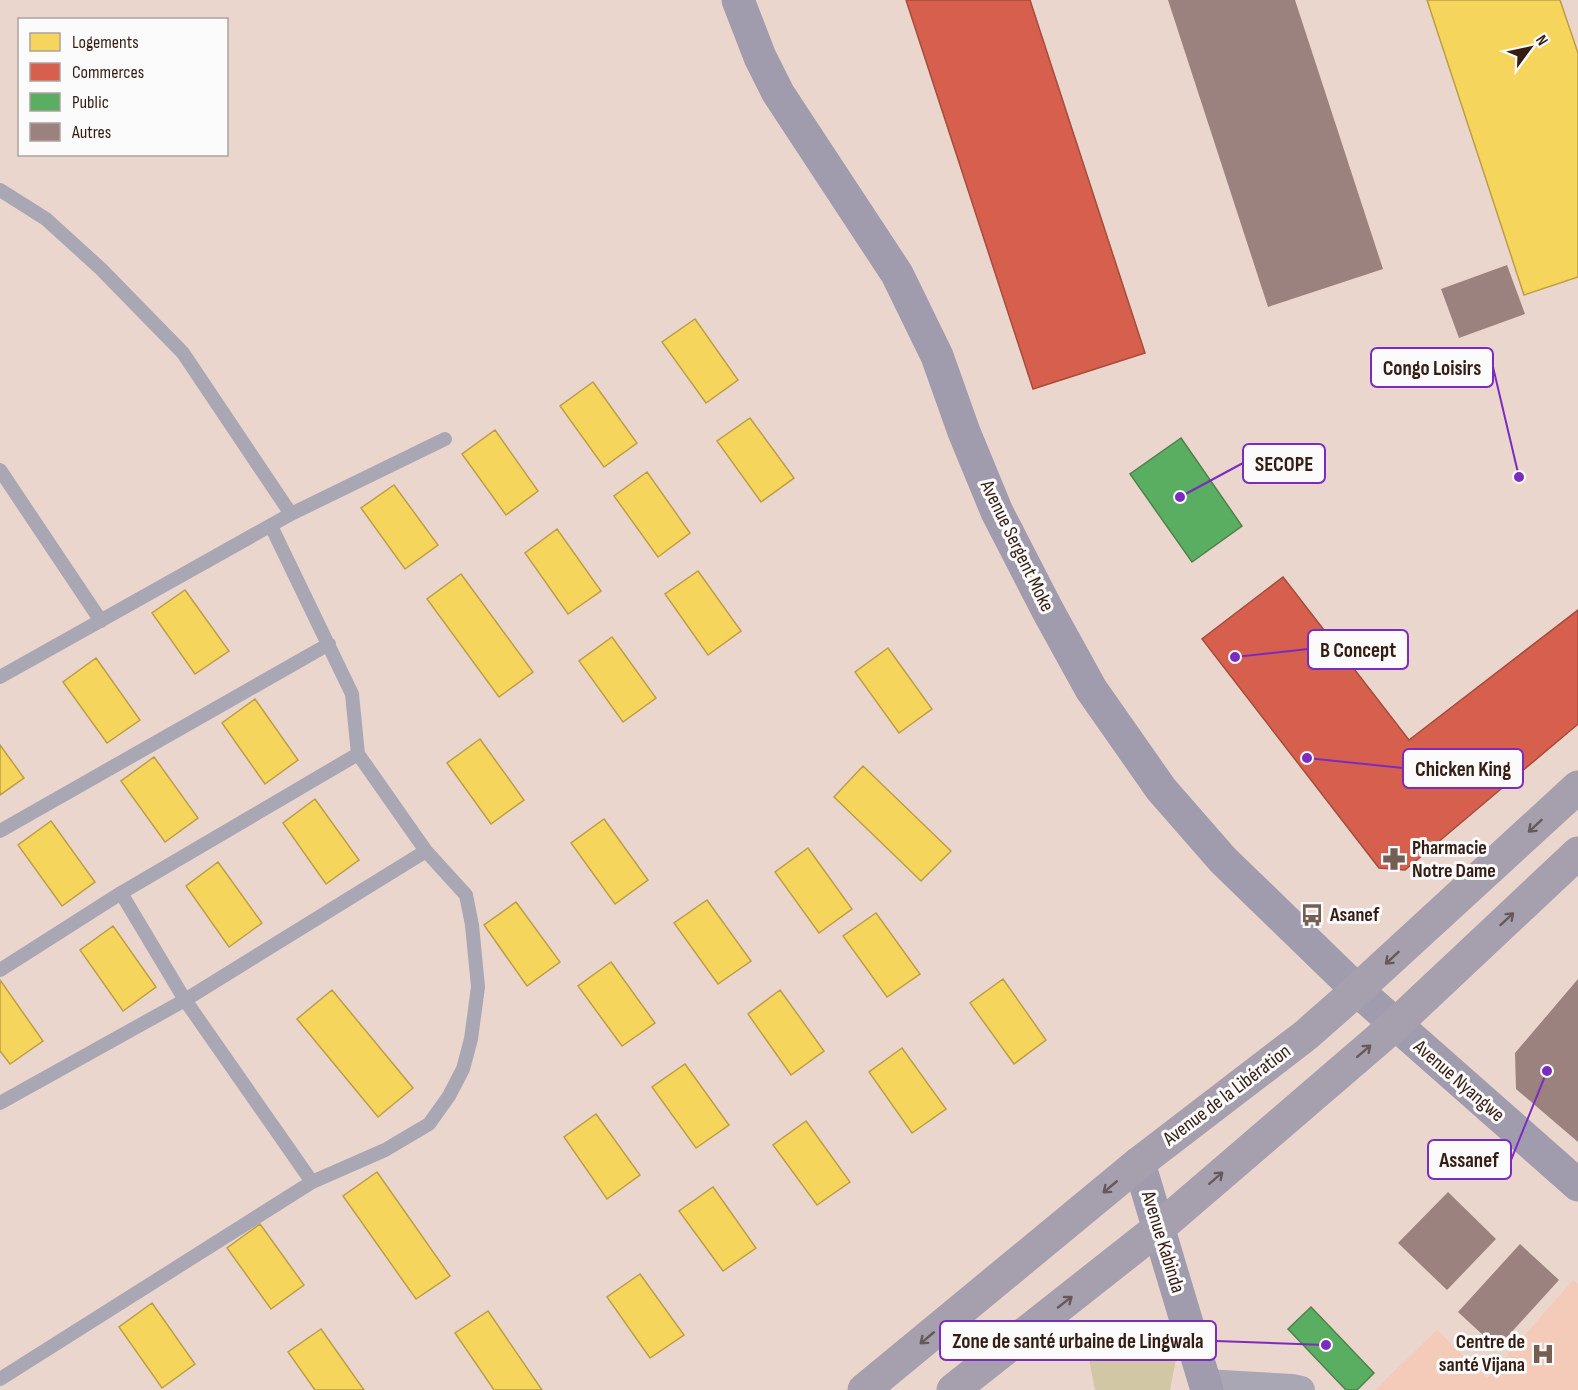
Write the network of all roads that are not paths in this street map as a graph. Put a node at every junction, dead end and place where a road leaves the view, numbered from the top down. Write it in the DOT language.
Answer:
graph roads {
  1 [pos="738,0"];
  2 [pos="0,190"];
  3 [pos="445,439"];
  4 [pos="0,470"];
  5 [pos="291,514"];
  6 [pos="271,526"];
  7 [pos="101,621"];
  8 [pos="328,644"];
  9 [pos="0,677"];
  10 [pos="357,754"];
  11 [pos="1578,787"];
  12 [pos="0,831"];
  13 [pos="426,851"];
  14 [pos="1578,853"];
  15 [pos="121,893"];
  16 [pos="0,970"];
  17 [pos="1357,990"];
  18 [pos="185,1000"];
  19 [pos="1395,1025"];
  20 [pos="0,1103"];
  21 [pos="1139,1163"];
  22 [pos="312,1182"];
  23 [pos="1578,1185"];
  24 [pos="1160,1227"];
  25 [pos="0,1379"];
  26 [pos="1206,1387"];
  27 [pos="864,1390"];
  28 [pos="953,1390"];
  29 [pos="1301,1390"];
  1 -- 17 [label="main road, Avenue Sergent Moke"];
  2 -- 5 [label="lane"];
  3 -- 5 [label="lane"];
  4 -- 7 [label="lane"];
  5 -- 6 [label="lane"];
  6 -- 7 [label="lane"];
  6 -- 8 [label="lane"];
  7 -- 9 [label="lane"];
  8 -- 10 [label="lane"];
  8 -- 12 [label="lane"];
  10 -- 13 [label="lane"];
  10 -- 15 [label="lane"];
  11 -- 17 [label="main road, Avenue de la Libération, one-way"];
  13 -- 18 [label="lane"];
  13 -- 22 [label="lane"];
  19 -- 14 [label="main road, one-way"];
  15 -- 16 [label="lane"];
  15 -- 18 [label="lane"];
  17 -- 19 [label="main road, Avenue Sergent Moke"];
  17 -- 21 [label="main road, Avenue de la Libération"];
  18 -- 20 [label="lane"];
  18 -- 22 [label="lane"];
  19 -- 23 [label="main road, Avenue Nyangwe"];
  24 -- 19 [label="main road, one-way"];
  21 -- 24 [label="main road, Avenue Kabinda"];
  21 -- 27 [label="main road, Avenue de la Libération, one-way"];
  22 -- 25 [label="lane"];
  24 -- 26 [label="main road, Avenue Kabinda"];
  28 -- 24 [label="main road, one-way"];
  26 -- 29 [label="street"];
}
